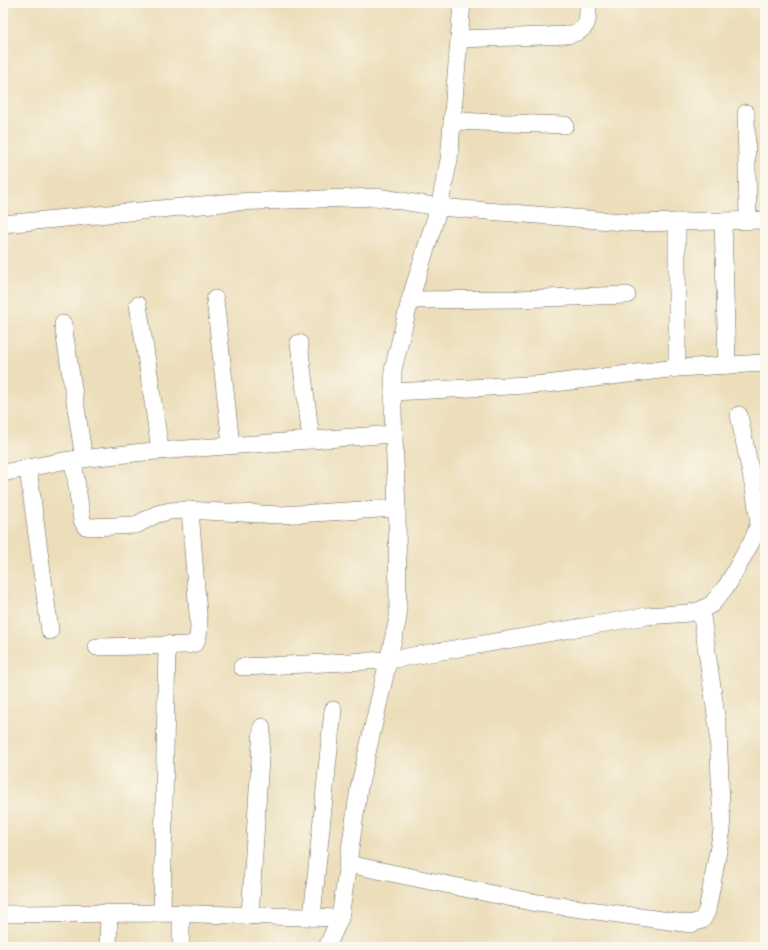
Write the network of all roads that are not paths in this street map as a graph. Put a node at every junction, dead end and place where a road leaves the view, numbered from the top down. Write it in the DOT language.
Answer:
graph roads {
  1 [pos="462,3"];
  2 [pos="588,3"];
  3 [pos="459,39"];
  4 [pos="746,113"];
  5 [pos="452,121"];
  6 [pos="565,125"];
  7 [pos="439,207"];
  8 [pos="757,220"];
  9 [pos="723,221"];
  10 [pos="677,222"];
  11 [pos="3,224"];
  12 [pos="627,295"];
  13 [pos="215,299"];
  14 [pos="410,300"];
  15 [pos="138,305"];
  16 [pos="63,324"];
  17 [pos="299,343"];
  18 [pos="765,363"];
  19 [pos="727,365"];
  20 [pos="677,368"];
  21 [pos="393,392"];
  22 [pos="739,415"];
  23 [pos="394,434"];
  24 [pos="311,440"];
  25 [pos="231,445"];
  26 [pos="160,450"];
  27 [pos="78,459"];
  28 [pos="28,469"];
  29 [pos="3,473"];
  30 [pos="759,482"];
  31 [pos="397,508"];
  32 [pos="190,510"];
  33 [pos="701,610"];
  34 [pos="50,631"];
  35 [pos="167,644"];
  36 [pos="97,647"];
  37 [pos="389,660"];
  38 [pos="242,667"];
  39 [pos="333,710"];
  40 [pos="262,726"];
  41 [pos="348,864"];
  42 [pos="162,913"];
  43 [pos="3,914"];
  44 [pos="109,914"];
  45 [pos="181,914"];
  46 [pos="250,916"];
  47 [pos="312,917"];
  48 [pos="340,918"];
  49 [pos="108,947"];
  50 [pos="181,947"];
  51 [pos="326,947"];
  1 -- 3 [label="street"];
  2 -- 3 [label="street"];
  3 -- 5 [label="street"];
  4 -- 8 [label="street"];
  5 -- 6 [label="street"];
  5 -- 7 [label="street"];
  7 -- 10 [label="street"];
  7 -- 11 [label="street"];
  7 -- 14 [label="street"];
  8 -- 9 [label="street"];
  9 -- 10 [label="street"];
  9 -- 19 [label="street"];
  10 -- 20 [label="street"];
  12 -- 14 [label="street"];
  13 -- 25 [label="street"];
  14 -- 21 [label="street"];
  15 -- 26 [label="street"];
  16 -- 27 [label="street"];
  17 -- 24 [label="street"];
  18 -- 19 [label="street"];
  19 -- 20 [label="street"];
  20 -- 21 [label="street"];
  21 -- 23 [label="street"];
  22 -- 30 [label="street"];
  23 -- 24 [label="street"];
  23 -- 31 [label="street"];
  24 -- 25 [label="street"];
  25 -- 26 [label="street"];
  26 -- 27 [label="street"];
  27 -- 28 [label="street"];
  27 -- 32 [label="street"];
  28 -- 29 [label="street"];
  28 -- 34 [label="street"];
  30 -- 33 [label="street"];
  31 -- 32 [label="street"];
  31 -- 37 [label="street"];
  32 -- 35 [label="street"];
  33 -- 37 [label="street"];
  33 -- 41 [label="street"];
  35 -- 36 [label="street"];
  35 -- 42 [label="street"];
  37 -- 38 [label="street"];
  37 -- 41 [label="street"];
  39 -- 47 [label="street"];
  40 -- 46 [label="street"];
  41 -- 48 [label="street"];
  42 -- 44 [label="street"];
  42 -- 45 [label="street"];
  43 -- 44 [label="street"];
  44 -- 49 [label="street"];
  45 -- 46 [label="street"];
  45 -- 50 [label="street"];
  46 -- 47 [label="street"];
  47 -- 48 [label="street"];
  48 -- 51 [label="street"];
}
